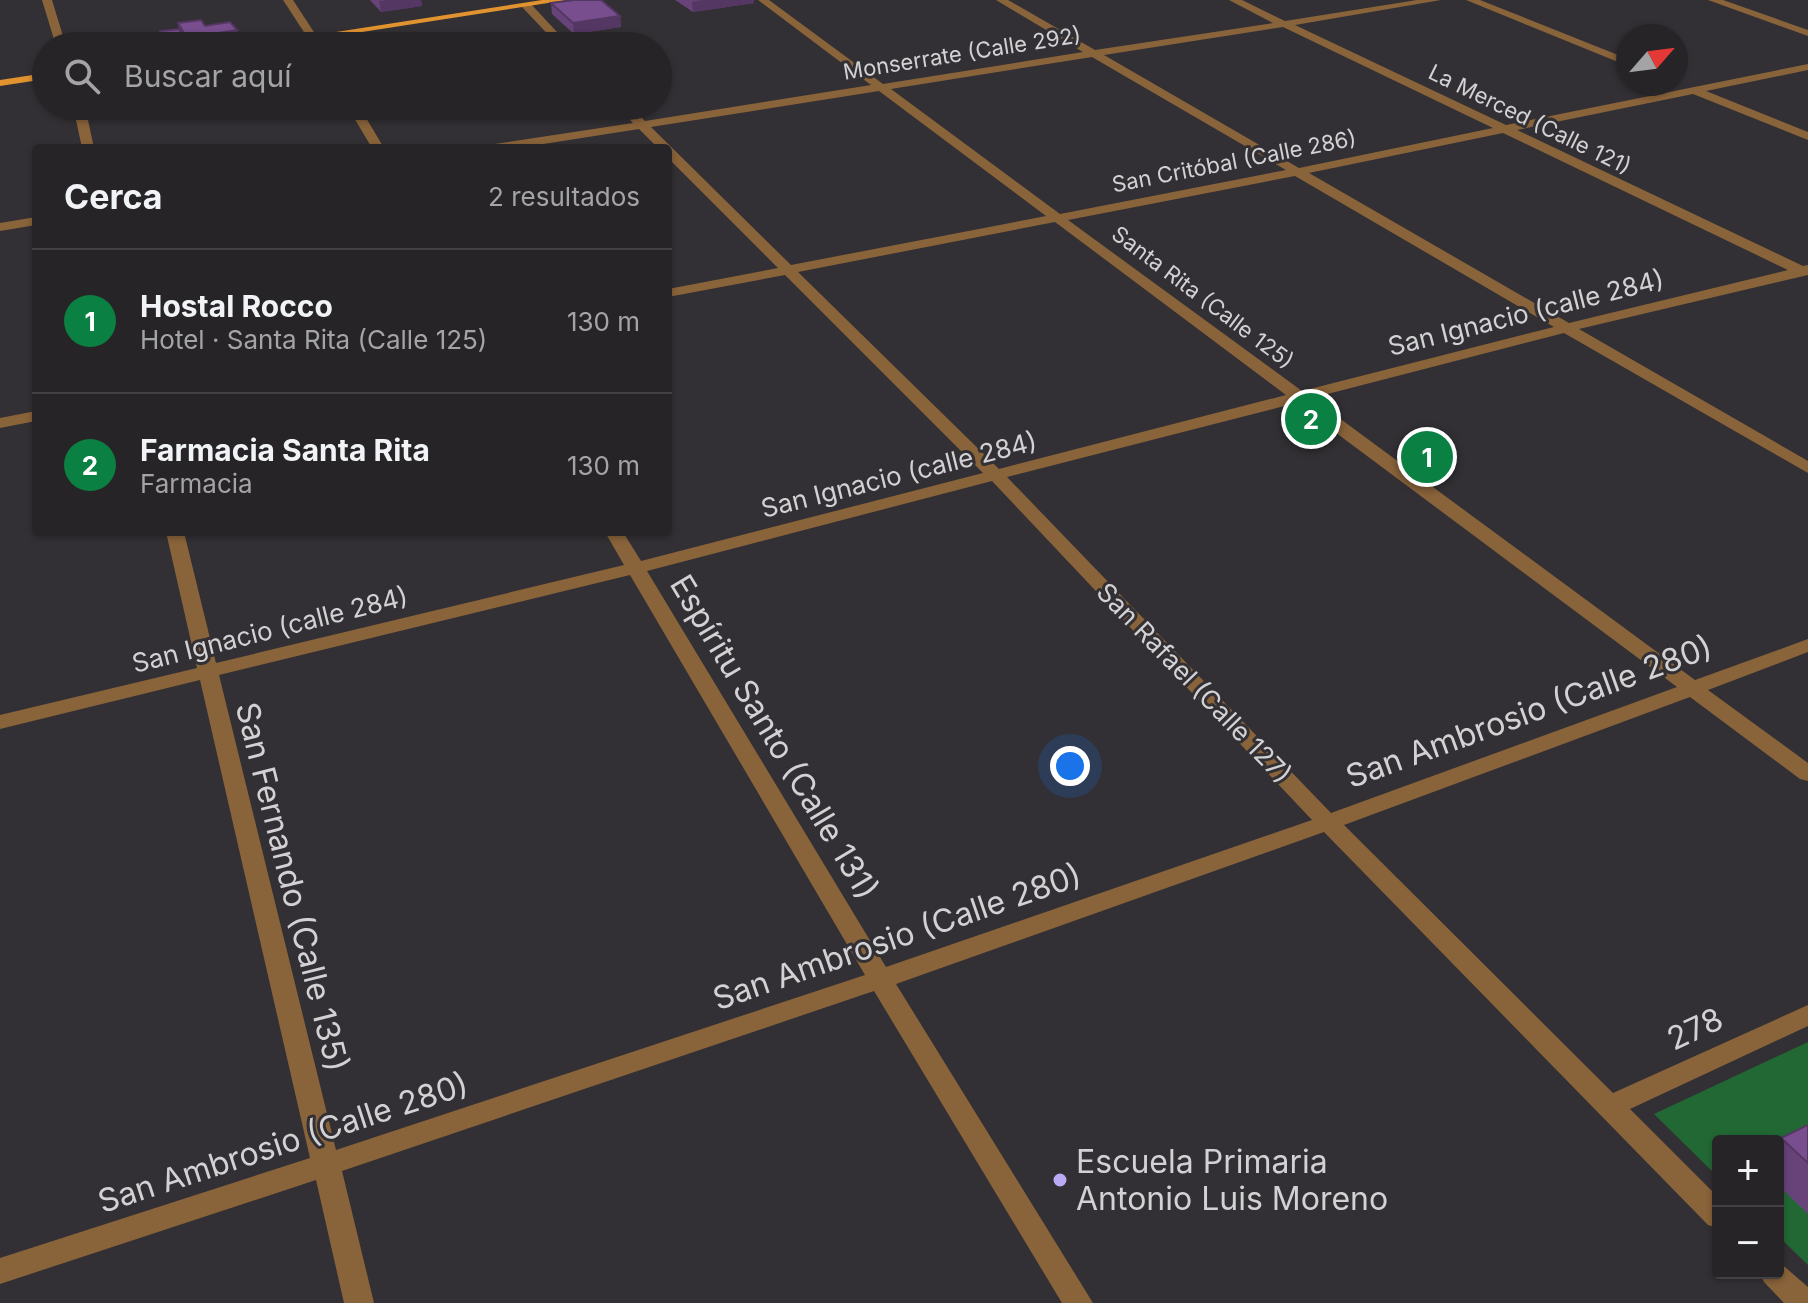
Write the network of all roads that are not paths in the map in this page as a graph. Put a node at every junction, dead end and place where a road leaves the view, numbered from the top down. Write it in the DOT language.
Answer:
graph roads {
  1 [pos="47,0"];
  2 [pos="288,0"];
  3 [pos="562,0"];
  4 [pos="763,0"];
  5 [pos="1001,0"];
  6 [pos="1234,0"];
  7 [pos="1436,0"];
  8 [pos="1471,0"];
  9 [pos="1713,0"];
  10 [pos="526,5"];
  11 [pos="1283,24"];
  12 [pos="57,32"];
  13 [pos="309,32"];
  14 [pos="372,32"];
  15 [pos="552,32"];
  16 [pos="1808,33"];
  17 [pos="1092,53"];
  18 [pos="1616,58"];
  19 [pos="1808,67"];
  20 [pos="32,78"];
  21 [pos="0,83"];
  22 [pos="877,87"];
  23 [pos="1688,88"];
  24 [pos="1692,89"];
  25 [pos="672,119"];
  26 [pos="82,120"];
  27 [pos="361,120"];
  28 [pos="637,120"];
  29 [pos="667,120"];
  30 [pos="641,124"];
  31 [pos="1503,128"];
  32 [pos="1808,136"];
  33 [pos="87,144"];
  34 [pos="376,144"];
  35 [pos="519,144"];
  36 [pos="660,144"];
  37 [pos="672,156"];
  38 [pos="1296,172"];
  39 [pos="1060,218"];
  40 [pos="32,222"];
  41 [pos="0,227"];
  42 [pos="787,270"];
  43 [pos="1806,272"];
  44 [pos="672,292"];
  45 [pos="1566,328"];
  46 [pos="1302,398"];
  47 [pos="32,417"];
  48 [pos="0,423"];
  49 [pos="1808,468"];
  50 [pos="997,477"];
  51 [pos="176,536"];
  52 [pos="616,536"];
  53 [pos="636,568"];
  54 [pos="1808,645"];
  55 [pos="207,671"];
  56 [pos="1693,688"];
  57 [pos="0,722"];
  58 [pos="1808,774"];
  59 [pos="1328,823"];
  60 [pos="880,979"];
  61 [pos="1808,1015"];
  62 [pos="1610,1106"];
  63 [pos="326,1166"];
  64 [pos="1712,1210"];
  65 [pos="0,1271"];
  66 [pos="1780,1279"];
  67 [pos="359,1303"];
  68 [pos="1078,1303"];
  69 [pos="1804,1303"];
  1 -- 12 [label="street"];
  2 -- 13 [label="street"];
  3 -- 10 [label="main road"];
  4 -- 22 [label="street, Santa Rita (Calle 125)"];
  5 -- 17 [label="street"];
  6 -- 11 [label="street, La Merced (Calle 121)"];
  7 -- 11 [label="street, Monserrate (Calle 292)"];
  8 -- 18 [label="street"];
  9 -- 16 [label="street"];
  10 -- 14 [label="main road"];
  10 -- 15 [label="street"];
  11 -- 17 [label="street, Monserrate (Calle 292)"];
  11 -- 31 [label="street, La Merced (Calle 121)"];
  17 -- 22 [label="street, Monserrate (Calle 292)"];
  17 -- 38 [label="street"];
  19 -- 24 [label="street, San Critóbal (Calle 286)"];
  20 -- 21 [label="main road"];
  22 -- 25 [label="street, Monserrate (Calle 292)"];
  22 -- 39 [label="street, Santa Rita (Calle 125)"];
  23 -- 24 [label="street"];
  24 -- 31 [label="street, San Critóbal (Calle 286)"];
  24 -- 32 [label="street"];
  26 -- 33 [label="street"];
  27 -- 34 [label="street"];
  28 -- 30 [label="street, San Rafael (Calle 127)"];
  29 -- 30 [label="street, Monserrate (Calle 292)"];
  30 -- 35 [label="street, Monserrate (Calle 292)"];
  30 -- 36 [label="street, San Rafael (Calle 127)"];
  31 -- 38 [label="street, San Critóbal (Calle 286)"];
  31 -- 43 [label="street, La Merced (Calle 121)"];
  37 -- 42 [label="street, San Rafael (Calle 127)"];
  38 -- 39 [label="street, San Critóbal (Calle 286)"];
  38 -- 45 [label="street"];
  39 -- 42 [label="street, San Critóbal (Calle 286)"];
  39 -- 46 [label="street, Santa Rita (Calle 125)"];
  40 -- 41 [label="street"];
  42 -- 44 [label="street, San Critóbal (Calle 286)"];
  42 -- 50 [label="street, San Rafael (Calle 127)"];
  43 -- 45 [label="street, San Ignacio (calle 284)"];
  45 -- 46 [label="street, San Ignacio (calle 284)"];
  45 -- 49 [label="street"];
  46 -- 50 [label="street, San Ignacio (calle 284)"];
  46 -- 56 [label="street, Santa Rita (Calle 125)"];
  47 -- 48 [label="street"];
  50 -- 53 [label="street, San Ignacio (calle 284)"];
  50 -- 59 [label="street, San Rafael (Calle 127)"];
  51 -- 55 [label="street, San Fernando (Calle 135)"];
  52 -- 53 [label="street, Espíritu Santo (Calle 131)"];
  53 -- 55 [label="street, San Ignacio (calle 284)"];
  53 -- 60 [label="street, Espíritu Santo (Calle 131)"];
  54 -- 56 [label="street, San Ambrosio (Calle 280)"];
  55 -- 57 [label="street, San Ignacio (calle 284)"];
  55 -- 63 [label="street, San Fernando (Calle 135)"];
  56 -- 58 [label="street, Santa Rita (Calle 125)"];
  56 -- 59 [label="street, San Ambrosio (Calle 280)"];
  59 -- 60 [label="street, San Ambrosio (Calle 280)"];
  59 -- 62 [label="street, San Rafael (Calle 127)"];
  60 -- 63 [label="street, San Ambrosio (Calle 280)"];
  60 -- 68 [label="street, Espíritu Santo (Calle 131)"];
  61 -- 62 [label="street, 278"];
  62 -- 64 [label="street, San Rafael (Calle 127)"];
  63 -- 65 [label="street, San Ambrosio (Calle 280)"];
  63 -- 67 [label="street, San Fernando (Calle 135)"];
  66 -- 69 [label="street"];
}
